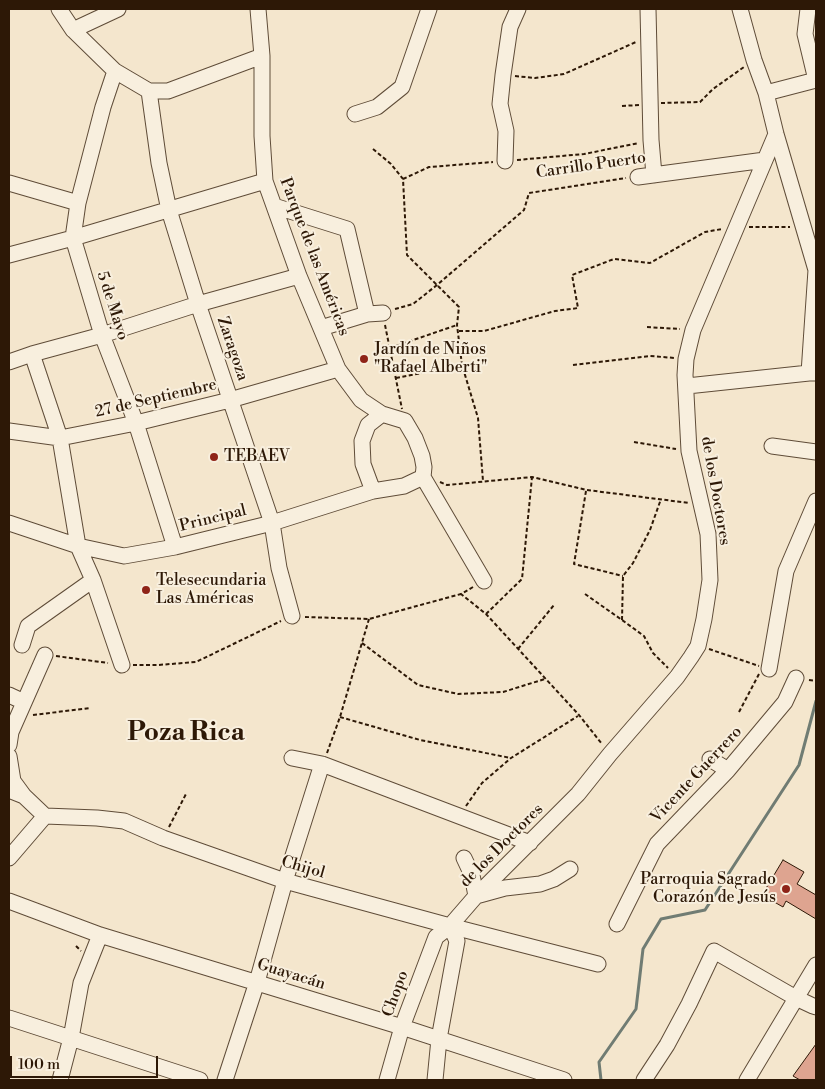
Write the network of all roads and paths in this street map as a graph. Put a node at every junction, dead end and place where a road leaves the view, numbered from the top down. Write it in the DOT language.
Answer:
graph roads {
  1 [pos="59,9"];
  2 [pos="118,9"];
  3 [pos="258,9"];
  4 [pos="429,9"];
  5 [pos="518,9"];
  6 [pos="648,9"];
  7 [pos="740,9"];
  8 [pos="808,9"];
  9 [pos="73,30"];
  10 [pos="648,36"];
  11 [pos="262,56"];
  12 [pos="754,60"];
  13 [pos="115,71"];
  14 [pos="503,75"];
  15 [pos="816,80"];
  16 [pos="150,91"];
  17 [pos="766,93"];
  18 [pos="650,104"];
  19 [pos="622,106"];
  20 [pos="355,114"];
  21 [pos="776,134"];
  22 [pos="651,140"];
  23 [pos="373,150"];
  24 [pos="765,160"];
  25 [pos="505,161"];
  26 [pos="654,175"];
  27 [pos="638,177"];
  28 [pos="403,179"];
  29 [pos="265,181"];
  30 [pos="9,183"];
  31 [pos="78,203"];
  32 [pos="274,206"];
  33 [pos="169,210"];
  34 [pos="803,226"];
  35 [pos="736,227"];
  36 [pos="73,238"];
  37 [pos="9,255"];
  38 [pos="299,276"];
  39 [pos="437,285"];
  40 [pos="198,304"];
  41 [pos="375,314"];
  42 [pos="458,326"];
  43 [pos="647,327"];
  44 [pos="321,328"];
  45 [pos="693,330"];
  46 [pos="459,331"];
  47 [pos="102,335"];
  48 [pos="390,348"];
  49 [pos="32,354"];
  50 [pos="686,359"];
  51 [pos="9,362"];
  52 [pos="462,365"];
  53 [pos="573,365"];
  54 [pos="338,369"];
  55 [pos="813,373"];
  56 [pos="396,378"];
  57 [pos="687,386"];
  58 [pos="230,400"];
  59 [pos="382,414"];
  60 [pos="405,421"];
  61 [pos="136,423"];
  62 [pos="9,431"];
  63 [pos="60,438"];
  64 [pos="634,442"];
  65 [pos="772,446"];
  66 [pos="689,451"];
  67 [pos="816,452"];
  68 [pos="532,476"];
  69 [pos="423,477"];
  70 [pos="483,481"];
  71 [pos="586,490"];
  72 [pos="373,491"];
  73 [pos="661,499"];
  74 [pos="816,501"];
  75 [pos="701,505"];
  76 [pos="9,523"];
  77 [pos="272,523"];
  78 [pos="78,546"];
  79 [pos="175,546"];
  80 [pos="623,576"];
  81 [pos="93,580"];
  82 [pos="484,581"];
  83 [pos="461,594"];
  84 [pos="585,594"];
  85 [pos="554,605"];
  86 [pos="486,614"];
  87 [pos="292,616"];
  88 [pos="369,619"];
  89 [pos="622,620"];
  90 [pos="362,642"];
  91 [pos="22,645"];
  92 [pos="698,646"];
  93 [pos="518,650"];
  94 [pos="45,655"];
  95 [pos="122,665"];
  96 [pos="766,668"];
  97 [pos="677,677"];
  98 [pos="796,678"];
  99 [pos="545,679"];
  100 [pos="9,695"];
  101 [pos="24,702"];
  102 [pos="90,708"];
  103 [pos="739,712"];
  104 [pos="579,715"];
  105 [pos="340,716"];
  106 [pos="18,717"];
  107 [pos="9,744"];
  108 [pos="610,754"];
  109 [pos="9,756"];
  110 [pos="292,758"];
  111 [pos="512,758"];
  112 [pos="710,759"];
  113 [pos="322,764"];
  114 [pos="728,770"];
  115 [pos="9,790"];
  116 [pos="186,794"];
  117 [pos="24,796"];
  118 [pos="45,816"];
  119 [pos="459,816"];
  120 [pos="163,838"];
  121 [pos="530,843"];
  122 [pos="9,858"];
  123 [pos="464,858"];
  124 [pos="570,869"];
  125 [pos="285,881"];
  126 [pos="476,896"];
  127 [pos="9,901"];
  128 [pos="617,924"];
  129 [pos="450,926"];
  130 [pos="100,935"];
  131 [pos="598,964"];
  132 [pos="816,965"];
  133 [pos="257,982"];
  134 [pos="796,998"];
  135 [pos="816,1007"];
  136 [pos="9,1018"];
  137 [pos="402,1027"];
  138 [pos="71,1038"];
  139 [pos="438,1039"];
  140 [pos="60,1080"];
  141 [pos="200,1080"];
  142 [pos="225,1080"];
  143 [pos="387,1080"];
  144 [pos="435,1080"];
  145 [pos="564,1080"];
  146 [pos="644,1080"];
  147 [pos="747,1080"];
  1 -- 9 [label="street"];
  2 -- 9 [label="street"];
  3 -- 11 [label="street, Parque de las Américas"];
  4 -- 20 [label="street"];
  5 -- 14 [label="street"];
  6 -- 10 [label="street"];
  7 -- 12 [label="street"];
  8 -- 15 [label="street"];
  9 -- 13 [label="street"];
  10 -- 14 [label="path"];
  10 -- 18 [label="street"];
  11 -- 16 [label="street"];
  11 -- 29 [label="street, Parque de las Américas"];
  12 -- 17 [label="street"];
  12 -- 18 [label="path"];
  13 -- 16 [label="street"];
  13 -- 31 [label="street, 5 de Mayo"];
  14 -- 25 [label="street"];
  15 -- 17 [label="street"];
  16 -- 33 [label="street, Zaragoza"];
  17 -- 21 [label="street"];
  18 -- 19 [label="path"];
  18 -- 22 [label="street"];
  21 -- 24 [label="street, de los Doctores"];
  21 -- 34 [label="street"];
  22 -- 25 [label="path"];
  22 -- 26 [label="street"];
  23 -- 28 [label="path"];
  24 -- 26 [label="street, Carrillo Puerto"];
  24 -- 35 [label="street, de los Doctores"];
  25 -- 28 [label="path"];
  26 -- 27 [label="street, Carrillo Puerto"];
  27 -- 39 [label="path, Carrillo Puerto"];
  28 -- 39 [label="path"];
  29 -- 32 [label="street, Parque de las Américas"];
  29 -- 33 [label="street"];
  30 -- 31 [label="street"];
  31 -- 36 [label="street, 5 de Mayo"];
  32 -- 38 [label="street, Parque de las Américas"];
  32 -- 41 [label="street"];
  33 -- 36 [label="street"];
  33 -- 40 [label="street, Zaragoza"];
  34 -- 35 [label="path"];
  34 -- 55 [label="street"];
  35 -- 45 [label="street, de los Doctores"];
  35 -- 46 [label="path"];
  36 -- 37 [label="street"];
  36 -- 47 [label="street, 5 de Mayo"];
  38 -- 40 [label="street"];
  38 -- 44 [label="street, Parque de las Américas"];
  39 -- 41 [label="path, Carrillo Puerto"];
  39 -- 42 [label="path"];
  40 -- 47 [label="street"];
  40 -- 58 [label="street, Zaragoza"];
  41 -- 44 [label="street"];
  41 -- 48 [label="path"];
  42 -- 46 [label="path"];
  42 -- 48 [label="path"];
  43 -- 45 [label="path"];
  44 -- 54 [label="street, Parque de las Américas"];
  45 -- 50 [label="street, de los Doctores"];
  46 -- 52 [label="path"];
  47 -- 49 [label="street"];
  47 -- 61 [label="street, 5 de Mayo"];
  48 -- 56 [label="path"];
  49 -- 51 [label="street"];
  49 -- 63 [label="street"];
  50 -- 53 [label="path"];
  50 -- 57 [label="street, de los Doctores"];
  52 -- 56 [label="path"];
  52 -- 70 [label="path"];
  54 -- 58 [label="street, 27 de Septiembre"];
  54 -- 59 [label="street, Parque de las Américas"];
  55 -- 57 [label="street"];
  56 -- 60 [label="path"];
  57 -- 66 [label="street, de los Doctores"];
  58 -- 61 [label="street, 27 de Septiembre"];
  58 -- 77 [label="street, Zaragoza"];
  59 -- 60 [label="street, Parque de las Américas"];
  59 -- 72 [label="street"];
  60 -- 69 [label="street"];
  61 -- 63 [label="street, 27 de Septiembre"];
  61 -- 79 [label="street, 5 de Mayo"];
  62 -- 63 [label="street, 27 de Septiembre"];
  63 -- 78 [label="street"];
  64 -- 66 [label="path"];
  65 -- 67 [label="street"];
  66 -- 75 [label="street, de los Doctores"];
  68 -- 70 [label="path"];
  68 -- 71 [label="path"];
  68 -- 86 [label="path"];
  69 -- 70 [label="path"];
  69 -- 72 [label="street, Principal"];
  69 -- 82 [label="street"];
  71 -- 73 [label="path"];
  71 -- 80 [label="path"];
  72 -- 77 [label="street, Principal"];
  73 -- 75 [label="path"];
  73 -- 80 [label="path"];
  74 -- 96 [label="street"];
  75 -- 92 [label="street, de los Doctores"];
  76 -- 78 [label="street, Principal"];
  77 -- 79 [label="street, Principal"];
  77 -- 87 [label="street, Zaragoza"];
  78 -- 79 [label="street, Principal"];
  78 -- 81 [label="street"];
  80 -- 89 [label="path"];
  81 -- 91 [label="street"];
  81 -- 95 [label="street"];
  82 -- 83 [label="path"];
  83 -- 86 [label="path"];
  83 -- 88 [label="path"];
  84 -- 89 [label="path"];
  85 -- 93 [label="path"];
  86 -- 93 [label="path"];
  87 -- 88 [label="path"];
  87 -- 95 [label="path"];
  88 -- 90 [label="path"];
  89 -- 97 [label="path"];
  90 -- 99 [label="path"];
  90 -- 105 [label="path"];
  92 -- 96 [label="path"];
  92 -- 97 [label="street, de los Doctores"];
  93 -- 99 [label="path"];
  94 -- 95 [label="path"];
  94 -- 101 [label="street"];
  96 -- 103 [label="path"];
  97 -- 108 [label="street, de los Doctores"];
  98 -- 114 [label="street, Vicente Guerrero"];
  99 -- 104 [label="path"];
  100 -- 101 [label="street"];
  101 -- 106 [label="street"];
  102 -- 106 [label="path"];
  104 -- 108 [label="path"];
  104 -- 111 [label="path"];
  105 -- 111 [label="path"];
  105 -- 113 [label="path"];
  106 -- 107 [label="street"];
  108 -- 121 [label="street, de los Doctores"];
  109 -- 117 [label="street"];
  110 -- 113 [label="street"];
  111 -- 119 [label="path"];
  112 -- 114 [label="street"];
  113 -- 119 [label="street"];
  113 -- 125 [label="street"];
  114 -- 128 [label="street, Vicente Guerrero"];
  115 -- 117 [label="street"];
  116 -- 120 [label="path"];
  117 -- 118 [label="street"];
  118 -- 120 [label="street, Chijol"];
  118 -- 122 [label="street"];
  119 -- 121 [label="street"];
  120 -- 125 [label="street, Chijol"];
  121 -- 126 [label="street, de los Doctores"];
  123 -- 126 [label="street"];
  124 -- 126 [label="street"];
  125 -- 129 [label="street, Chijol"];
  125 -- 133 [label="street"];
  126 -- 129 [label="street, de los Doctores"];
  127 -- 130 [label="street, Guayacán"];
  129 -- 131 [label="street, Chijol"];
  129 -- 137 [label="street, Chopo"];
  129 -- 139 [label="street"];
  130 -- 133 [label="street, Guayacán"];
  130 -- 138 [label="street"];
  132 -- 134 [label="street"];
  133 -- 137 [label="street, Guayacán"];
  133 -- 142 [label="street"];
  134 -- 135 [label="street"];
  134 -- 146 [label="street"];
  134 -- 147 [label="street"];
  136 -- 138 [label="street"];
  137 -- 139 [label="street, Guayacán"];
  137 -- 143 [label="street, Chopo"];
  138 -- 140 [label="street"];
  138 -- 141 [label="street"];
  139 -- 144 [label="street"];
  139 -- 145 [label="street, Guayacán"];
}
